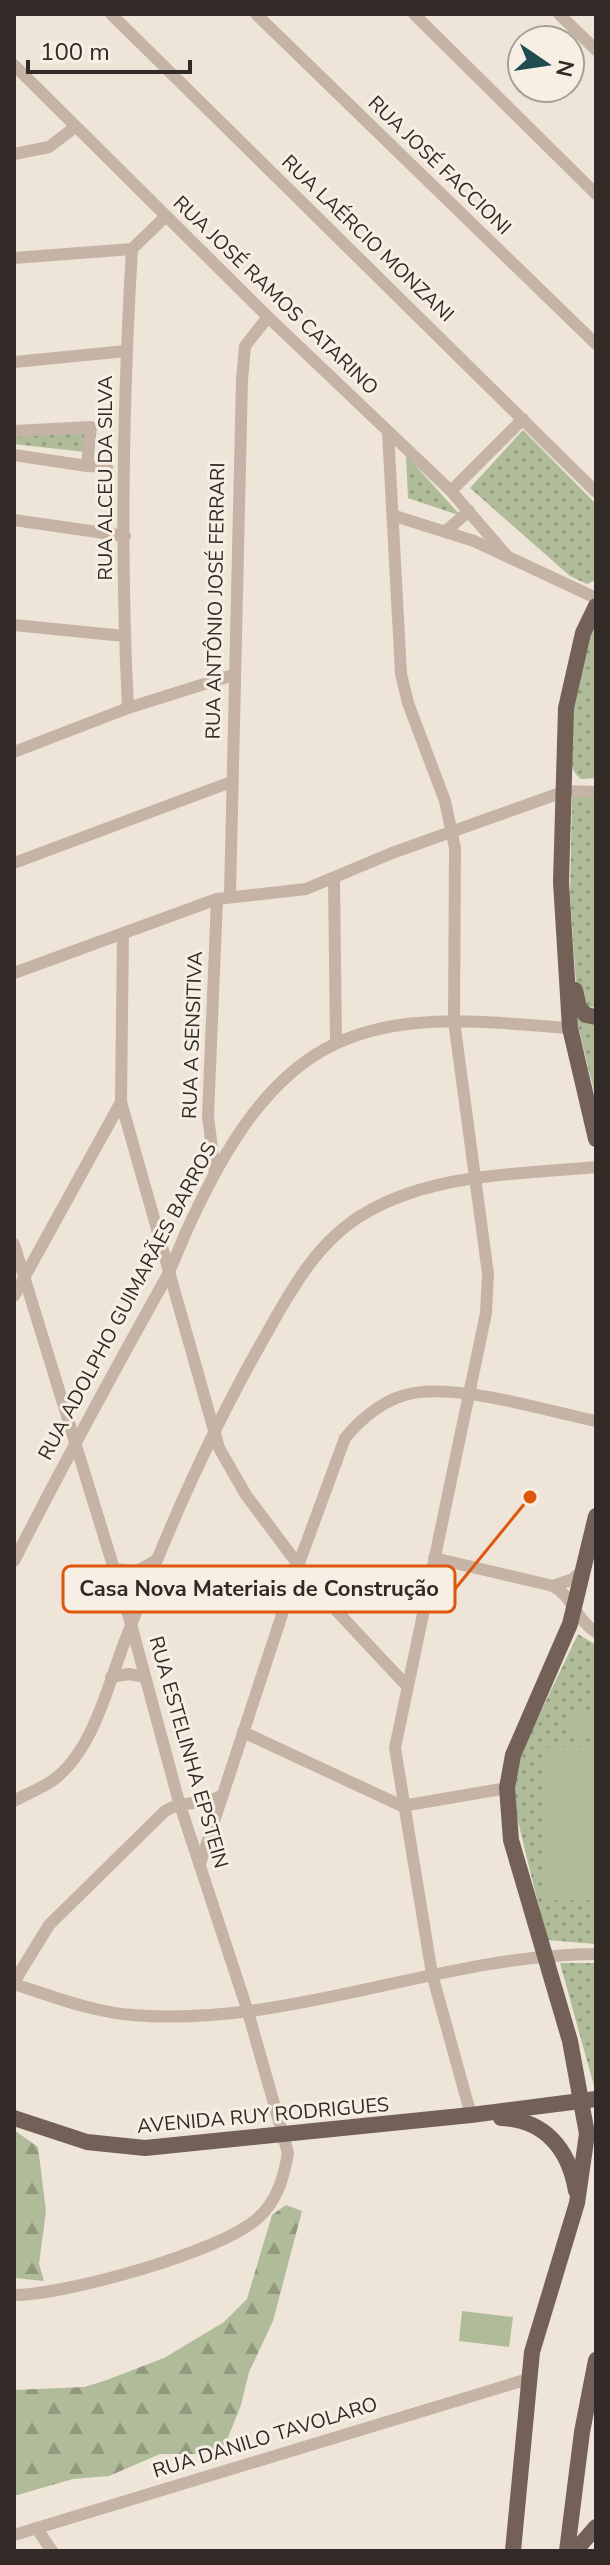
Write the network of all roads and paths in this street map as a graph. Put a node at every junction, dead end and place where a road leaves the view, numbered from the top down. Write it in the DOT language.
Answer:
graph roads {
  1 [pos="111,14"];
  2 [pos="256,14"];
  3 [pos="414,14"];
  4 [pos="559,14"];
  5 [pos="596,50"];
  6 [pos="14,65"];
  7 [pos="75,127"];
  8 [pos="14,154"];
  9 [pos="596,194"];
  10 [pos="166,216"];
  11 [pos="132,249"];
  12 [pos="14,258"];
  13 [pos="268,317"];
  14 [pos="596,344"];
  15 [pos="126,351"];
  16 [pos="14,362"];
  17 [pos="523,419"];
  18 [pos="14,431"];
  19 [pos="388,432"];
  20 [pos="14,455"];
  21 [pos="87,466"];
  22 [pos="107,467"];
  23 [pos="451,491"];
  24 [pos="596,492"];
  25 [pos="469,511"];
  26 [pos="395,516"];
  27 [pos="14,520"];
  28 [pos="447,530"];
  29 [pos="125,536"];
  30 [pos="507,556"];
  31 [pos="596,598"];
  32 [pos="596,606"];
  33 [pos="14,625"];
  34 [pos="124,636"];
  35 [pos="233,675"];
  36 [pos="128,708"];
  37 [pos="14,752"];
  38 [pos="231,782"];
  39 [pos="566,791"];
  40 [pos="596,792"];
  41 [pos="542,799"];
  42 [pos="564,816"];
  43 [pos="451,832"];
  44 [pos="14,863"];
  45 [pos="334,878"];
  46 [pos="223,897"];
  47 [pos="123,934"];
  48 [pos="569,969"];
  49 [pos="14,973"];
  50 [pos="596,1017"];
  51 [pos="454,1021"];
  52 [pos="570,1028"];
  53 [pos="336,1043"];
  54 [pos="121,1102"];
  55 [pos="596,1139"];
  56 [pos="596,1167"];
  57 [pos="215,1173"];
  58 [pos="475,1179"];
  59 [pos="14,1244"];
  60 [pos="169,1272"];
  61 [pos="25,1274"];
  62 [pos="14,1296"];
  63 [pos="468,1395"];
  64 [pos="596,1421"];
  65 [pos="214,1427"];
  66 [pos="76,1440"];
  67 [pos="596,1516"];
  68 [pos="434,1558"];
  69 [pos="14,1561"];
  70 [pos="155,1561"];
  71 [pos="299,1563"];
  72 [pos="113,1569"];
  73 [pos="584,1569"];
  74 [pos="553,1586"];
  75 [pos="574,1611"];
  76 [pos="131,1624"];
  77 [pos="596,1632"];
  78 [pos="111,1677"];
  79 [pos="145,1677"];
  80 [pos="406,1685"];
  81 [pos="243,1732"];
  82 [pos="507,1788"];
  83 [pos="221,1796"];
  84 [pos="14,1801"];
  85 [pos="179,1802"];
  86 [pos="402,1806"];
  87 [pos="200,1864"];
  88 [pos="596,1954"];
  89 [pos="544,1955"];
  90 [pos="432,1974"];
  91 [pos="14,1983"];
  92 [pos="248,2012"];
  93 [pos="589,2100"];
  94 [pos="471,2115"];
  95 [pos="14,2118"];
  96 [pos="285,2134"];
  97 [pos="577,2203"];
  98 [pos="14,2295"];
  99 [pos="596,2360"];
  100 [pos="528,2379"];
  101 [pos="570,2522"];
  102 [pos="37,2529"];
  103 [pos="593,2530"];
  104 [pos="14,2535"];
  105 [pos="52,2551"];
  106 [pos="513,2551"];
  107 [pos="567,2551"];
  108 [pos="575,2551"];
  1 -- 17 [label="street, RUA LAÉRCIO MONZANI"];
  2 -- 14 [label="street, RUA JOSÉ FACCIONI"];
  3 -- 9 [label="street"];
  4 -- 5 [label="street"];
  6 -- 7 [label="street, RUA JOSÉ RAMOS CATARINO"];
  7 -- 8 [label="street"];
  7 -- 10 [label="street, RUA JOSÉ RAMOS CATARINO"];
  10 -- 11 [label="street"];
  10 -- 13 [label="street, RUA JOSÉ RAMOS CATARINO"];
  11 -- 12 [label="street"];
  11 -- 15 [label="street, RUA ALCEU DA SILVA"];
  13 -- 19 [label="street, RUA JOSÉ RAMOS CATARINO"];
  13 -- 35 [label="street, RUA ANTÔNIO JOSÉ FERRARI"];
  15 -- 16 [label="street"];
  15 -- 29 [label="street, RUA ALCEU DA SILVA"];
  17 -- 23 [label="street"];
  17 -- 24 [label="street, RUA LAÉRCIO MONZANI"];
  18 -- 21 [label="street"];
  19 -- 23 [label="street, RUA JOSÉ RAMOS CATARINO"];
  19 -- 26 [label="street"];
  20 -- 21 [label="street"];
  21 -- 22 [label="street"];
  23 -- 25 [label="street, RUA JOSÉ RAMOS CATARINO"];
  25 -- 28 [label="street"];
  25 -- 30 [label="street, RUA JOSÉ RAMOS CATARINO"];
  26 -- 28 [label="street"];
  26 -- 43 [label="street"];
  27 -- 29 [label="street"];
  28 -- 30 [label="street"];
  29 -- 34 [label="street, RUA ALCEU DA SILVA"];
  30 -- 31 [label="street"];
  32 -- 39 [label="main road"];
  33 -- 34 [label="street"];
  34 -- 36 [label="street, RUA ALCEU DA SILVA"];
  35 -- 36 [label="street"];
  35 -- 38 [label="street, RUA ANTÔNIO JOSÉ FERRARI"];
  36 -- 37 [label="street"];
  38 -- 44 [label="street"];
  38 -- 46 [label="street, RUA ANTÔNIO JOSÉ FERRARI"];
  39 -- 40 [label="street"];
  39 -- 41 [label="street"];
  39 -- 42 [label="main road"];
  41 -- 42 [label="street"];
  41 -- 43 [label="street"];
  42 -- 48 [label="main road"];
  43 -- 45 [label="street"];
  43 -- 51 [label="street"];
  45 -- 46 [label="street"];
  45 -- 53 [label="street"];
  46 -- 47 [label="street"];
  46 -- 57 [label="street, RUA A SENSITIVA"];
  47 -- 49 [label="street"];
  47 -- 54 [label="street"];
  48 -- 50 [label="main road"];
  48 -- 52 [label="main road"];
  51 -- 52 [label="street, RUA ADOLPHO GUIMARÃES BARROS"];
  51 -- 53 [label="street, RUA ADOLPHO GUIMARÃES BARROS"];
  51 -- 58 [label="street"];
  52 -- 55 [label="main road"];
  53 -- 57 [label="street, RUA ADOLPHO GUIMARÃES BARROS"];
  54 -- 60 [label="street"];
  54 -- 61 [label="street"];
  56 -- 58 [label="street"];
  57 -- 60 [label="street, RUA ADOLPHO GUIMARÃES BARROS"];
  58 -- 63 [label="street"];
  58 -- 65 [label="street"];
  59 -- 61 [label="street, RUA ESTELINHA EPSTEIN"];
  60 -- 65 [label="street"];
  60 -- 66 [label="street, RUA ADOLPHO GUIMARÃES BARROS"];
  61 -- 62 [label="street"];
  61 -- 66 [label="street, RUA ESTELINHA EPSTEIN"];
  63 -- 64 [label="street"];
  63 -- 68 [label="street"];
  63 -- 71 [label="street"];
  65 -- 70 [label="street"];
  65 -- 71 [label="street"];
  66 -- 69 [label="street, RUA ADOLPHO GUIMARÃES BARROS"];
  66 -- 72 [label="street, RUA ESTELINHA EPSTEIN"];
  67 -- 73 [label="main road"];
  68 -- 74 [label="street"];
  68 -- 80 [label="street"];
  70 -- 72 [label="street"];
  70 -- 76 [label="street"];
  71 -- 80 [label="street"];
  71 -- 81 [label="street"];
  72 -- 76 [label="street, RUA ESTELINHA EPSTEIN"];
  73 -- 74 [label="street"];
  73 -- 75 [label="main road"];
  74 -- 75 [label="street"];
  75 -- 77 [label="street"];
  75 -- 82 [label="main road"];
  76 -- 78 [label="street"];
  76 -- 79 [label="street, RUA ESTELINHA EPSTEIN"];
  78 -- 79 [label="street"];
  78 -- 84 [label="street"];
  79 -- 85 [label="street, RUA ESTELINHA EPSTEIN"];
  80 -- 86 [label="street"];
  81 -- 83 [label="street"];
  81 -- 86 [label="street"];
  82 -- 86 [label="street"];
  82 -- 89 [label="main road"];
  83 -- 85 [label="street"];
  83 -- 87 [label="street"];
  85 -- 87 [label="street, RUA ESTELINHA EPSTEIN"];
  85 -- 91 [label="street"];
  86 -- 90 [label="street"];
  87 -- 92 [label="street, RUA ESTELINHA EPSTEIN"];
  88 -- 89 [label="street"];
  89 -- 90 [label="street"];
  89 -- 93 [label="main road"];
  90 -- 92 [label="street"];
  90 -- 94 [label="street"];
  91 -- 92 [label="street"];
  92 -- 96 [label="street, RUA ESTELINHA EPSTEIN"];
  93 -- 94 [label="main road, AVENIDA RUY RODRIGUES"];
  93 -- 97 [label="main road"];
  94 -- 96 [label="main road, AVENIDA RUY RODRIGUES"];
  94 -- 97 [label="main road, AVENIDA RUY RODRIGUES"];
  95 -- 96 [label="main road, AVENIDA RUY RODRIGUES"];
  96 -- 98 [label="street"];
  97 -- 100 [label="main road"];
  99 -- 101 [label="main road"];
  100 -- 102 [label="street, RUA DANILO TAVOLARO"];
  100 -- 106 [label="main road"];
  101 -- 103 [label="main road"];
  101 -- 107 [label="main road"];
  102 -- 104 [label="street, RUA DANILO TAVOLARO"];
  102 -- 105 [label="street"];
  103 -- 108 [label="main road"];
}
